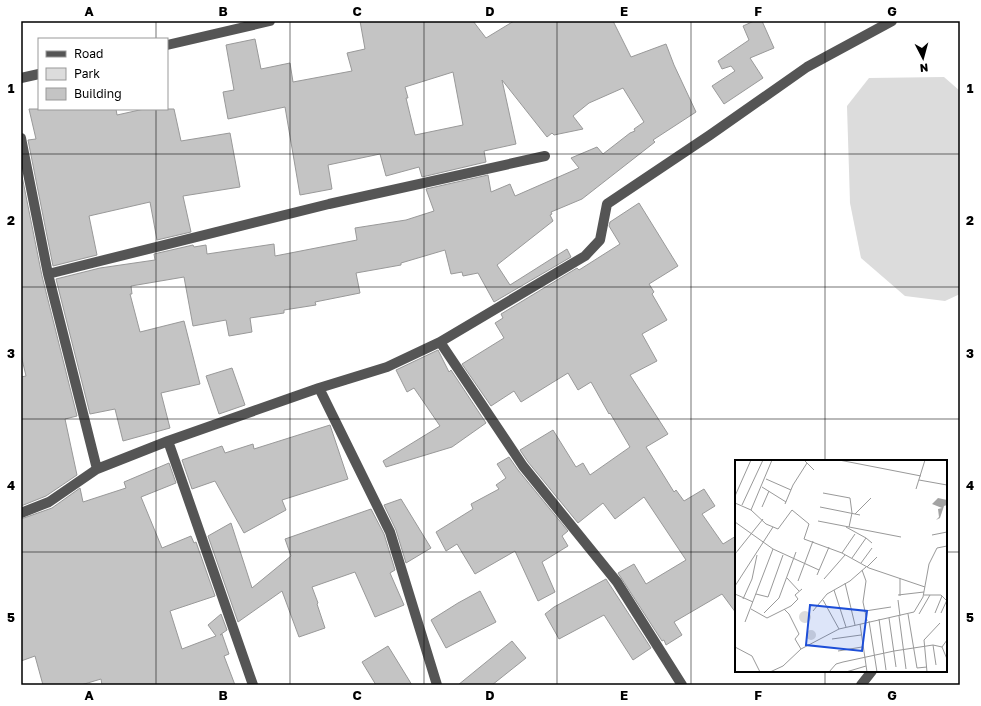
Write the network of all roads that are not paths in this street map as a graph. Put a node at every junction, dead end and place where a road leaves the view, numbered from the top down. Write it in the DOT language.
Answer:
graph roads {
  1 [pos="270,21"];
  2 [pos="892,21"];
  3 [pos="168,45"];
  4 [pos="38,74"];
  5 [pos="21,78"];
  6 [pos="21,138"];
  7 [pos="544,156"];
  8 [pos="48,274"];
  9 [pos="440,342"];
  10 [pos="318,388"];
  11 [pos="168,441"];
  12 [pos="97,469"];
  13 [pos="21,513"];
  14 [pos="871,672"];
  15 [pos="253,685"];
  16 [pos="436,685"];
  17 [pos="682,685"];
  18 [pos="861,685"];
  1 -- 3 [label="street"];
  2 -- 9 [label="street"];
  4 -- 5 [label="street"];
  6 -- 8 [label="street"];
  7 -- 8 [label="street"];
  8 -- 12 [label="street"];
  9 -- 10 [label="street"];
  9 -- 17 [label="street"];
  10 -- 11 [label="street"];
  10 -- 16 [label="street"];
  11 -- 12 [label="street"];
  11 -- 15 [label="street"];
  12 -- 13 [label="street"];
  14 -- 18 [label="street"];
}
